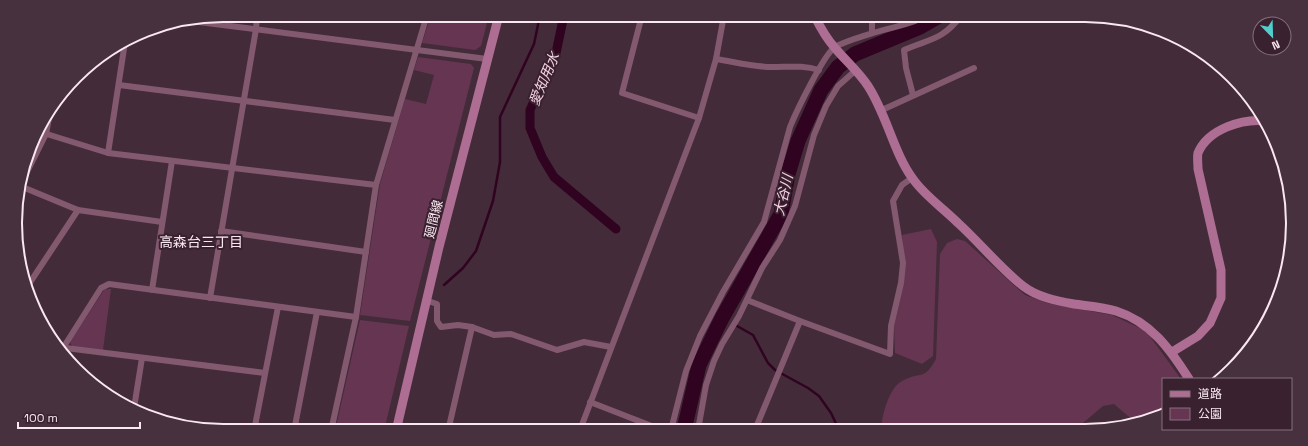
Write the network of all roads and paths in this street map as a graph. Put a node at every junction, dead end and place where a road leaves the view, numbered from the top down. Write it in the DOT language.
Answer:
graph roads {
  1 [pos="256,22"];
  2 [pos="425,22"];
  3 [pos="497,22"];
  4 [pos="640,22"];
  5 [pos="723,22"];
  6 [pos="818,22"];
  7 [pos="872,22"];
  8 [pos="912,22"];
  9 [pos="955,22"];
  10 [pos="205,23"];
  11 [pos="256,29"];
  12 [pos="872,33"];
  13 [pos="124,48"];
  14 [pos="834,48"];
  15 [pos="417,49"];
  16 [pos="716,59"];
  17 [pos="488,60"];
  18 [pos="854,68"];
  19 [pos="974,68"];
  20 [pos="819,70"];
  21 [pos="119,85"];
  22 [pos="914,95"];
  23 [pos="243,101"];
  24 [pos="882,110"];
  25 [pos="699,118"];
  26 [pos="1257,119"];
  27 [pos="395,120"];
  28 [pos="48,124"];
  29 [pos="46,134"];
  30 [pos="108,153"];
  31 [pos="172,161"];
  32 [pos="31,163"];
  33 [pos="232,167"];
  34 [pos="912,178"];
  35 [pos="376,185"];
  36 [pos="25,188"];
  37 [pos="78,210"];
  38 [pos="162,222"];
  39 [pos="221,231"];
  40 [pos="366,252"];
  41 [pos="31,281"];
  42 [pos="152,290"];
  43 [pos="210,298"];
  44 [pos="747,300"];
  45 [pos="428,301"];
  46 [pos="278,307"];
  47 [pos="317,312"];
  48 [pos="356,317"];
  49 [pos="800,321"];
  50 [pos="472,327"];
  51 [pos="63,344"];
  52 [pos="611,347"];
  53 [pos="67,349"];
  54 [pos="1172,352"];
  55 [pos="142,358"];
  56 [pos="265,373"];
  57 [pos="1188,378"];
  58 [pos="590,402"];
  59 [pos="135,403"];
  60 [pos="255,424"];
  61 [pos="295,424"];
  62 [pos="333,424"];
  63 [pos="398,424"];
  64 [pos="449,424"];
  65 [pos="582,424"];
  66 [pos="647,424"];
  67 [pos="672,424"];
  68 [pos="699,424"];
  69 [pos="757,424"];
  1 -- 11 [label="street"];
  2 -- 15 [label="street"];
  3 -- 17 [label="street, 廻間線"];
  4 -- 25 [label="street"];
  5 -- 16 [label="street"];
  6 -- 14 [label="street"];
  7 -- 12 [label="street"];
  8 -- 12 [label="street"];
  9 -- 22 [label="street"];
  10 -- 11 [label="street"];
  11 -- 15 [label="street"];
  11 -- 23 [label="street"];
  12 -- 14 [label="street"];
  13 -- 21 [label="street"];
  14 -- 18 [label="street"];
  14 -- 20 [label="street"];
  15 -- 17 [label="street"];
  15 -- 27 [label="street"];
  16 -- 20 [label="street"];
  16 -- 25 [label="street"];
  17 -- 45 [label="street, 廻間線"];
  18 -- 24 [label="street"];
  18 -- 44 [label="street"];
  19 -- 22 [label="street"];
  20 -- 67 [label="street"];
  21 -- 23 [label="street"];
  21 -- 30 [label="street"];
  22 -- 24 [label="street"];
  23 -- 27 [label="street"];
  23 -- 33 [label="street"];
  24 -- 34 [label="street"];
  25 -- 52 [label="street"];
  26 -- 54 [label="street"];
  27 -- 35 [label="street"];
  28 -- 29 [label="street"];
  29 -- 30 [label="street"];
  29 -- 32 [label="street"];
  30 -- 31 [label="street"];
  31 -- 33 [label="street"];
  31 -- 38 [label="street"];
  33 -- 35 [label="street"];
  33 -- 39 [label="street"];
  34 -- 49 [label="street"];
  34 -- 54 [label="street"];
  35 -- 40 [label="street"];
  36 -- 37 [label="street"];
  37 -- 38 [label="street"];
  37 -- 41 [label="street"];
  38 -- 42 [label="street"];
  39 -- 40 [label="street"];
  39 -- 43 [label="street"];
  40 -- 48 [label="street"];
  42 -- 43 [label="street"];
  42 -- 51 [label="street"];
  43 -- 46 [label="street"];
  44 -- 49 [label="street"];
  44 -- 68 [label="street"];
  45 -- 50 [label="street"];
  45 -- 63 [label="street, 廻間線"];
  46 -- 47 [label="street"];
  46 -- 56 [label="street"];
  47 -- 48 [label="street"];
  47 -- 61 [label="street"];
  48 -- 62 [label="street"];
  49 -- 69 [label="street"];
  50 -- 52 [label="street"];
  50 -- 64 [label="street"];
  52 -- 58 [label="street"];
  53 -- 55 [label="street"];
  54 -- 57 [label="street"];
  55 -- 56 [label="street"];
  55 -- 59 [label="street"];
  56 -- 60 [label="street"];
  58 -- 65 [label="street"];
  58 -- 66 [label="street"];
}
